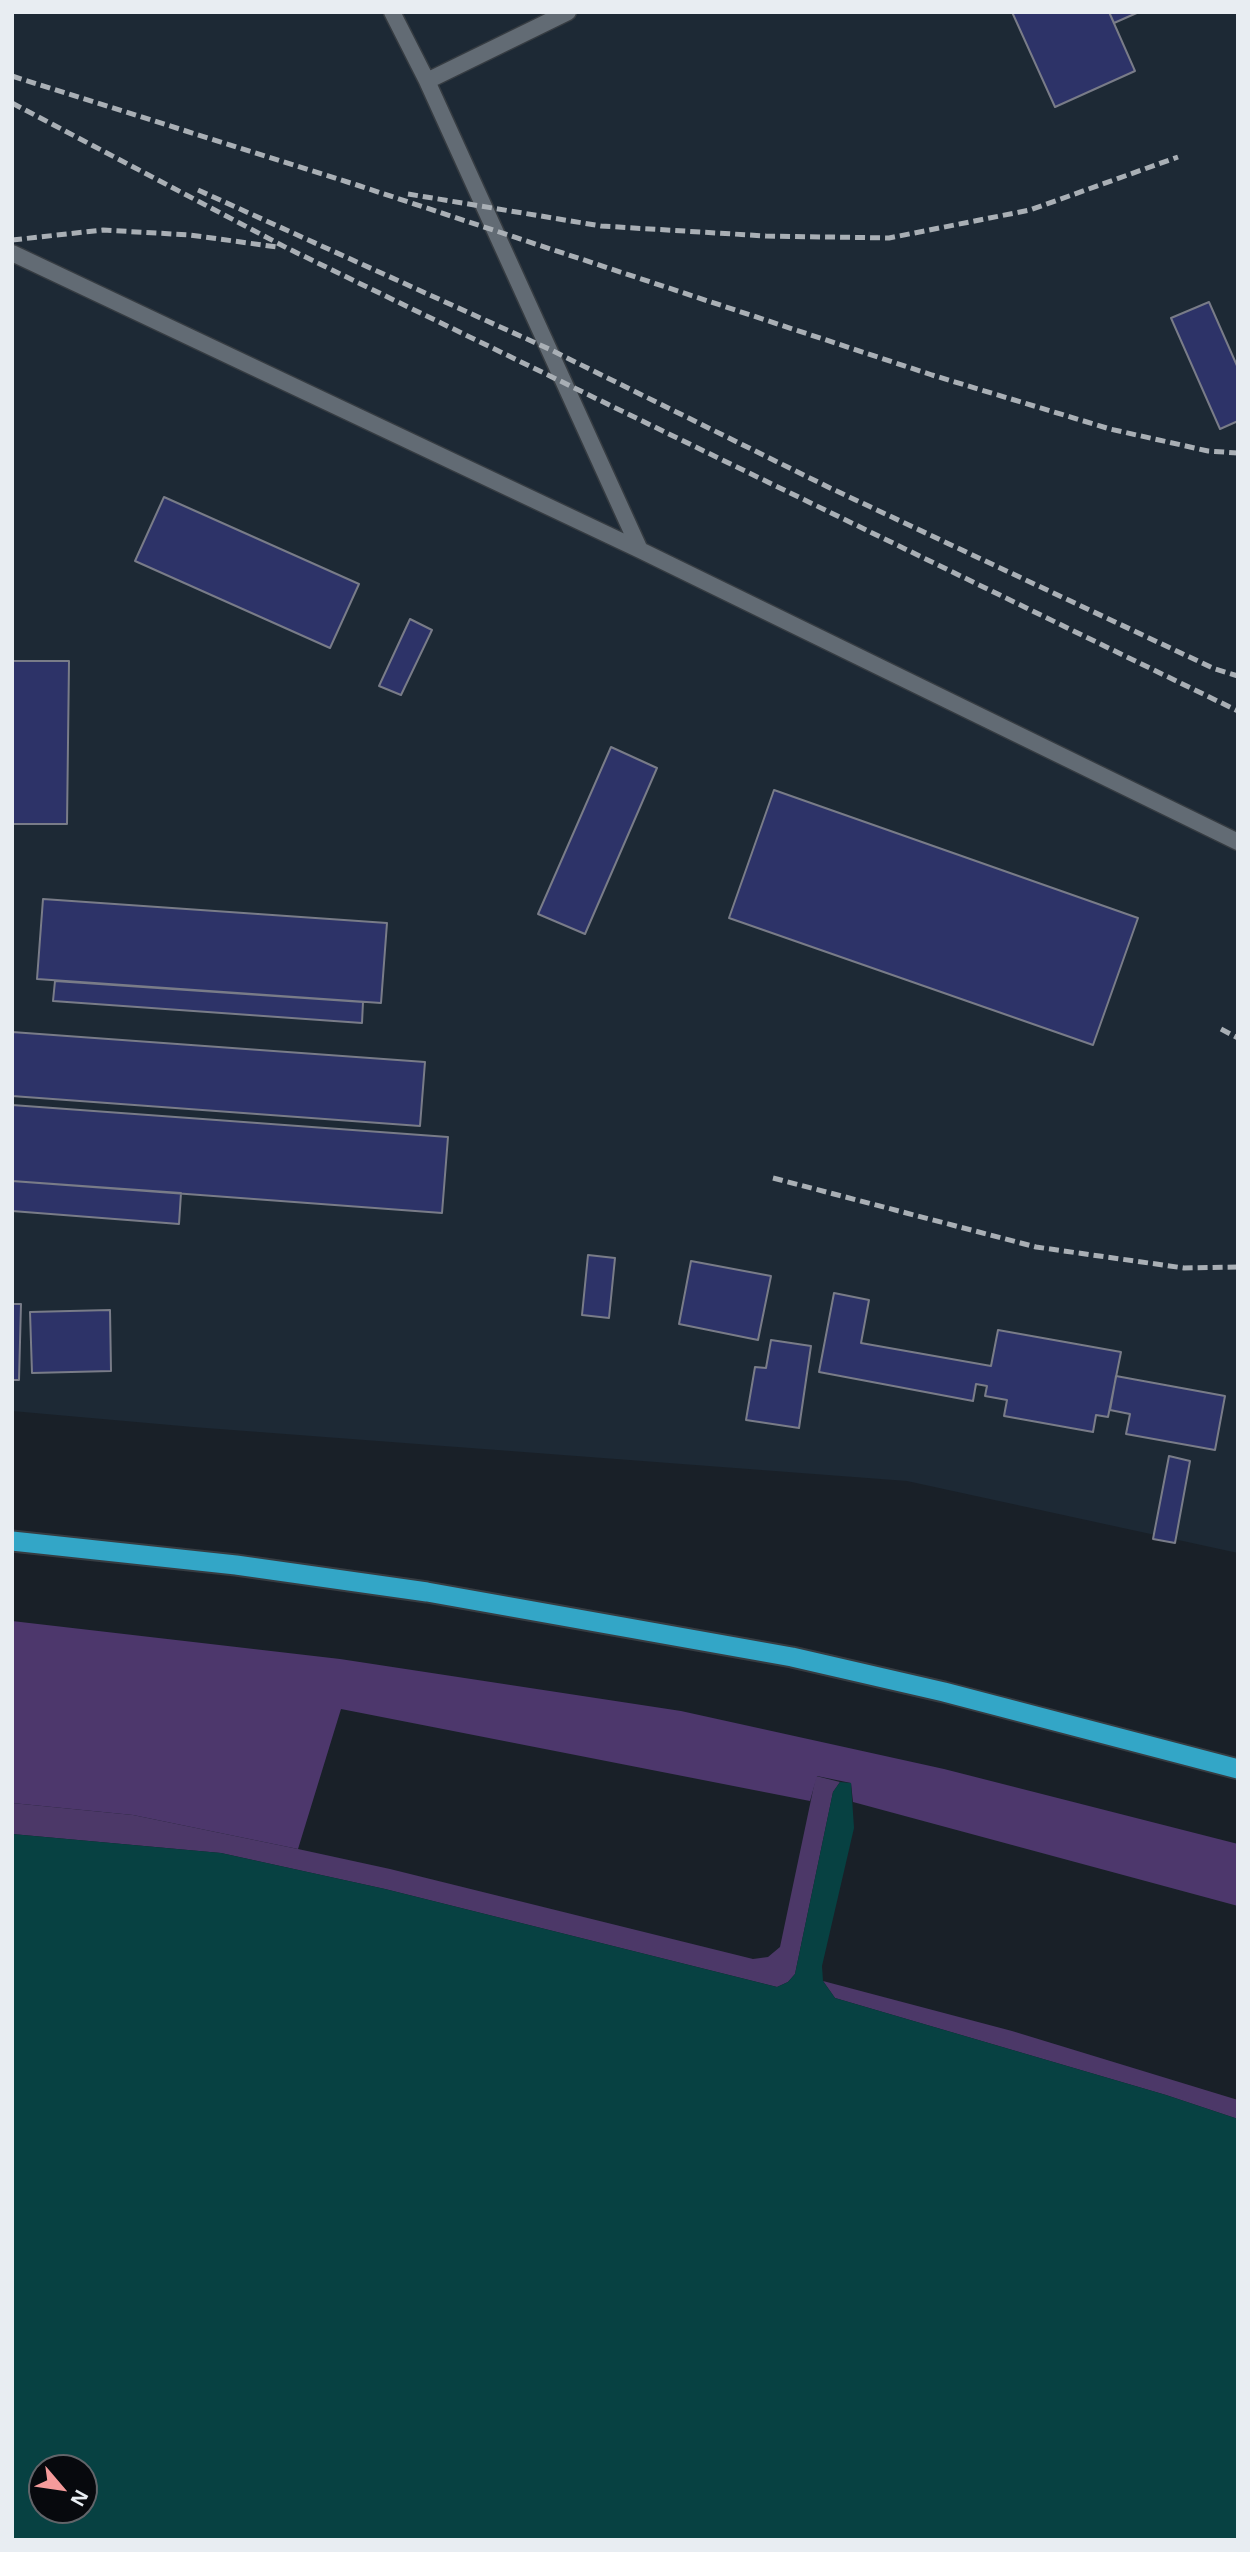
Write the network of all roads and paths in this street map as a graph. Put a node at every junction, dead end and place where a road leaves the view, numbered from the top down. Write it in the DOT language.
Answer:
graph roads {
  1 [pos="392,12"];
  2 [pos="568,12"];
  3 [pos="427,81"];
  4 [pos="12,253"];
  5 [pos="640,550"];
  6 [pos="1238,842"];
  7 [pos="12,1541"];
  8 [pos="1238,1769"];
  1 -- 3 [label="lane"];
  2 -- 3 [label="lane"];
  3 -- 5 [label="lane"];
  4 -- 5 [label="lane"];
  5 -- 6 [label="lane"];
  7 -- 8 [label="highway"];
}
